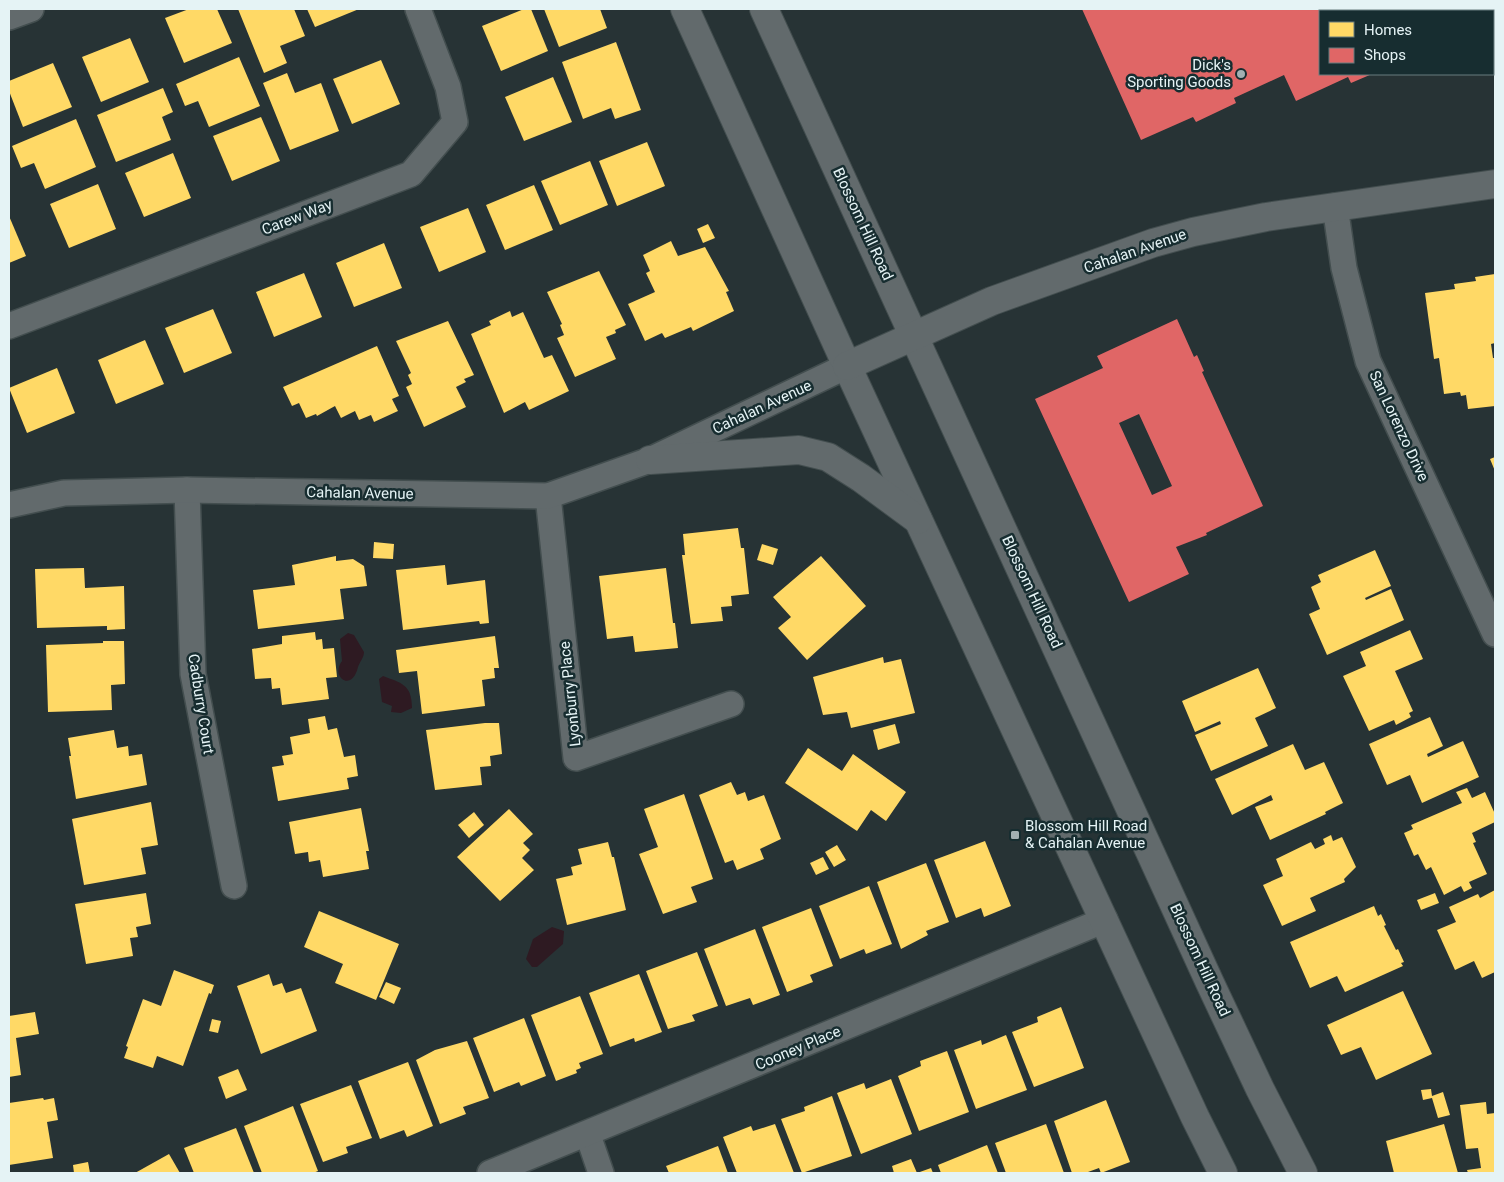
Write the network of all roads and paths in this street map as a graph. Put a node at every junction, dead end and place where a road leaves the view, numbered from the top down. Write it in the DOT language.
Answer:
graph roads {
  1 [pos="31,9"];
  2 [pos="418,9"];
  3 [pos="685,9"];
  4 [pos="764,9"];
  5 [pos="9,17"];
  6 [pos="1495,184"];
  7 [pos="1335,206"];
  8 [pos="9,326"];
  9 [pos="915,336"];
  10 [pos="847,366"];
  11 [pos="650,460"];
  12 [pos="187,490"];
  13 [pos="548,496"];
  14 [pos="9,504"];
  15 [pos="921,522"];
  16 [pos="1495,634"];
  17 [pos="731,704"];
  18 [pos="234,886"];
  19 [pos="1105,920"];
  20 [pos="588,1135"];
  21 [pos="490,1173"];
  22 [pos="601,1173"];
  23 [pos="1223,1173"];
  24 [pos="1303,1173"];
  1 -- 5 [label="street"];
  2 -- 8 [label="street, Carew Way"];
  3 -- 10 [label="main road"];
  4 -- 9 [label="main road, Blossom Hill Road"];
  6 -- 7 [label="main road, Cahalan Avenue"];
  7 -- 9 [label="main road, Cahalan Avenue"];
  7 -- 16 [label="street, San Lorenzo Drive"];
  9 -- 10 [label="main road, Cahalan Avenue"];
  9 -- 24 [label="main road, Blossom Hill Road"];
  10 -- 11 [label="street, Cahalan Avenue"];
  10 -- 15 [label="main road"];
  11 -- 13 [label="street, Cahalan Avenue"];
  11 -- 15 [label="main road"];
  12 -- 13 [label="street, Cahalan Avenue"];
  12 -- 14 [label="street, Cahalan Avenue"];
  12 -- 18 [label="street, Cadburry Court"];
  13 -- 17 [label="street, Lyonburry Place"];
  15 -- 19 [label="main road"];
  19 -- 20 [label="street, Cooney Place"];
  19 -- 23 [label="main road"];
  20 -- 21 [label="street, Cooney Place"];
  20 -- 22 [label="street"];
}
